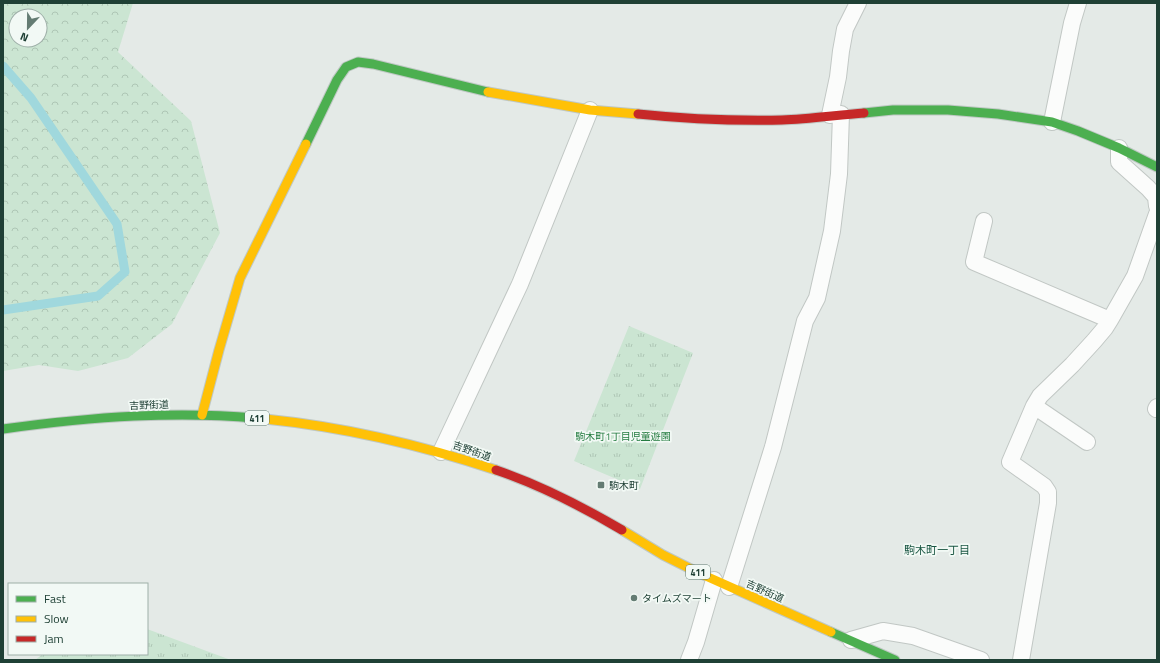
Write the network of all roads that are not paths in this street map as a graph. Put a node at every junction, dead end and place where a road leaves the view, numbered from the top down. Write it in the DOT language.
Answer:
graph roads {
  1 [pos="858,3"];
  2 [pos="1078,3"];
  3 [pos="590,110"];
  4 [pos="836,114"];
  5 [pos="1052,122"];
  6 [pos="1119,148"];
  7 [pos="1157,167"];
  8 [pos="1157,206"];
  9 [pos="1157,214"];
  10 [pos="984,221"];
  11 [pos="1110,320"];
  12 [pos="1034,406"];
  13 [pos="202,415"];
  14 [pos="3,429"];
  15 [pos="1087,442"];
  16 [pos="441,452"];
  17 [pos="714,580"];
  18 [pos="729,587"];
  19 [pos="851,640"];
  20 [pos="689,660"];
  21 [pos="895,660"];
  22 [pos="981,660"];
  23 [pos="1021,660"];
  1 -- 4 [label="lane"];
  2 -- 5 [label="lane"];
  3 -- 4 [label="main road"];
  3 -- 13 [label="main road"];
  3 -- 16 [label="lane"];
  4 -- 5 [label="main road"];
  4 -- 18 [label="lane"];
  5 -- 6 [label="main road"];
  6 -- 7 [label="main road"];
  6 -- 8 [label="lane"];
  9 -- 11 [label="lane"];
  10 -- 11 [label="lane"];
  11 -- 12 [label="lane"];
  12 -- 15 [label="lane"];
  12 -- 23 [label="lane"];
  13 -- 14 [label="main road, 吉野街道 / 411"];
  13 -- 16 [label="main road, 吉野街道 / 411"];
  16 -- 17 [label="main road, 吉野街道 / 411"];
  17 -- 18 [label="main road, 吉野街道 / 411"];
  17 -- 20 [label="lane"];
  18 -- 19 [label="main road, 吉野街道 / 411"];
  19 -- 21 [label="main road, 吉野街道 / 411"];
  19 -- 22 [label="lane"];
}
